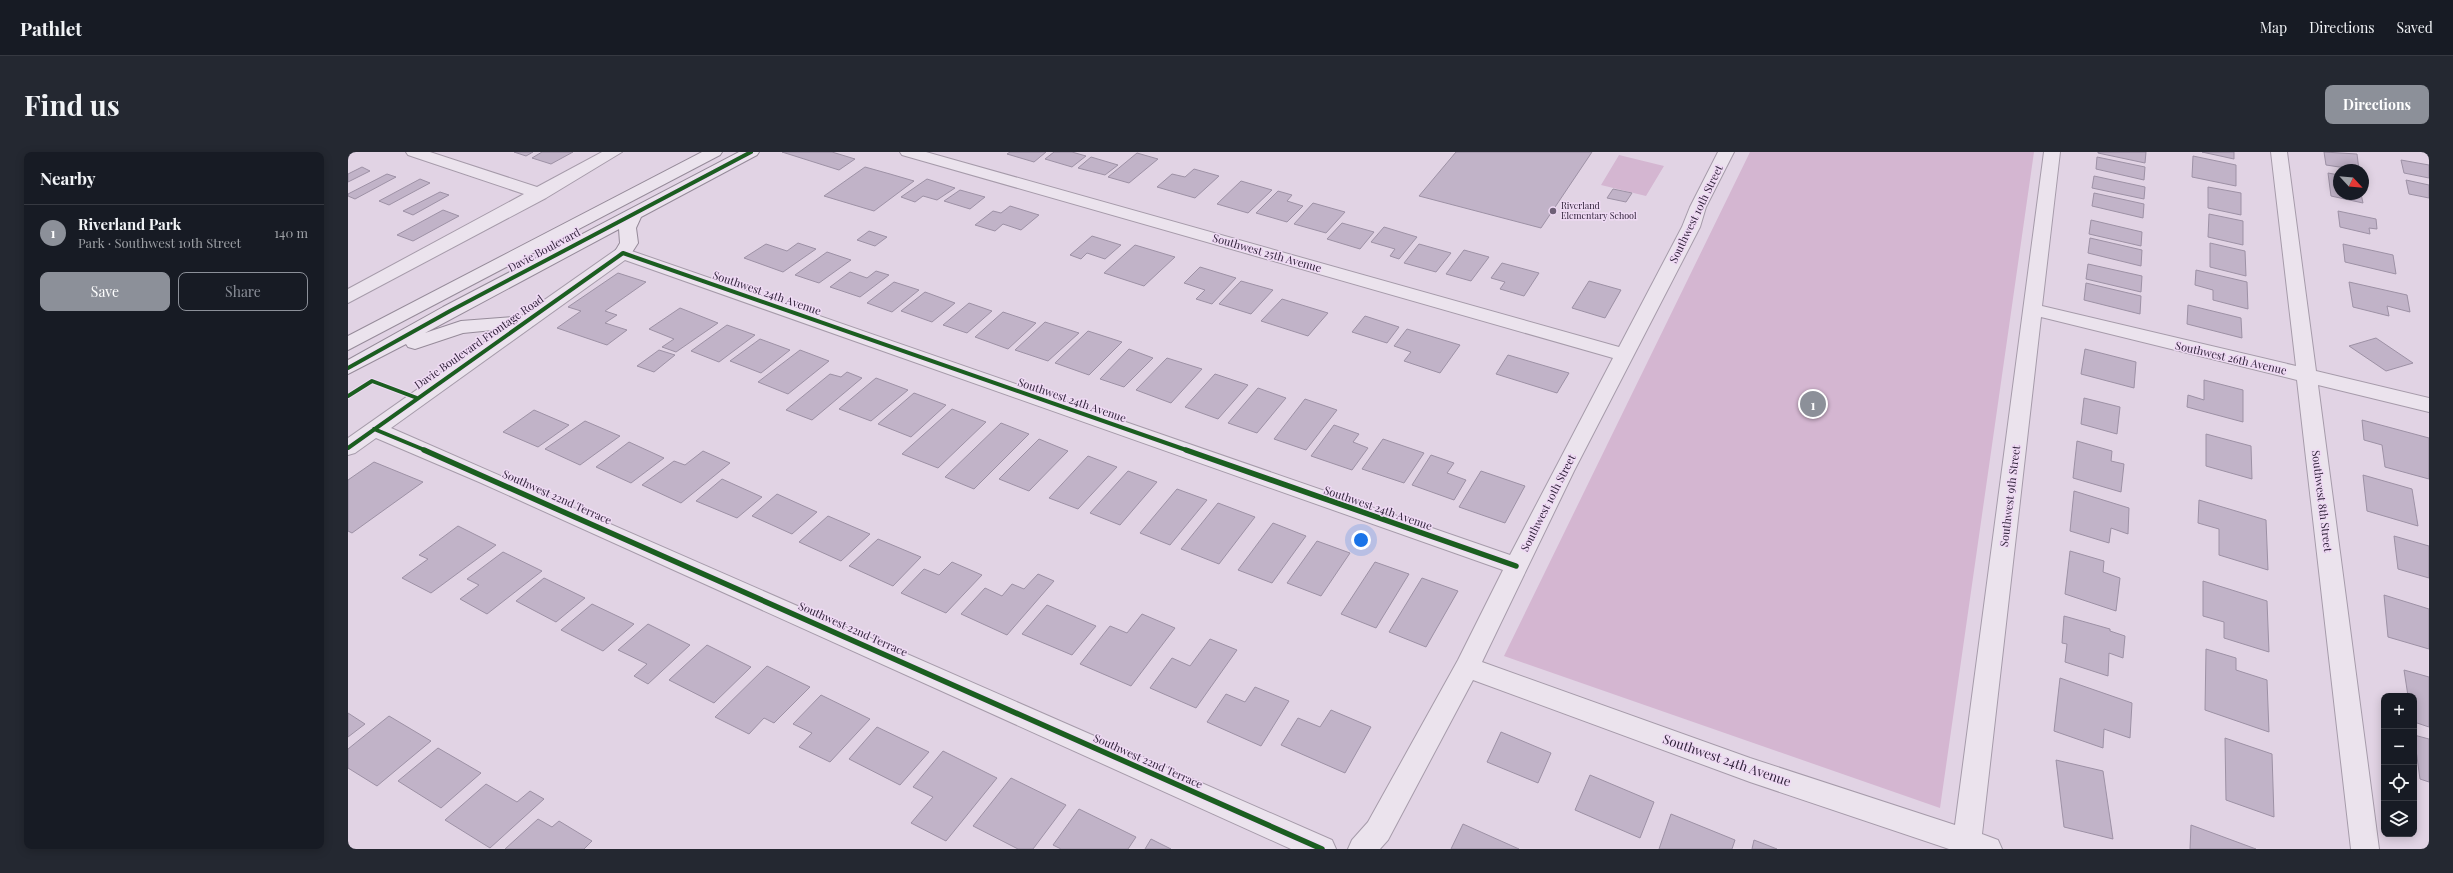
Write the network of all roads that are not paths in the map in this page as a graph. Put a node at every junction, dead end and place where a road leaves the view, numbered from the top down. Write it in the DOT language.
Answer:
graph roads {
  1 [pos="414,152"];
  2 [pos="614,152"];
  3 [pos="751,152"];
  4 [pos="908,152"];
  5 [pos="1726,152"];
  6 [pos="2052,152"];
  7 [pos="2279,152"];
  8 [pos="710,154"];
  9 [pos="540,194"];
  10 [pos="633,216"];
  11 [pos="623,253"];
  12 [pos="348,298"];
  13 [pos="2034,310"];
  14 [pos="525,322"];
  15 [pos="348,344"];
  16 [pos="1625,355"];
  17 [pos="348,368"];
  18 [pos="348,372"];
  19 [pos="2307,376"];
  20 [pos="2429,405"];
  21 [pos="374,429"];
  22 [pos="348,448"];
  23 [pos="1516,566"];
  24 [pos="1467,667"];
  25 [pos="1978,845"];
  26 [pos="1322,849"];
  27 [pos="1362,849"];
  28 [pos="2365,849"];
  1 -- 9 [label="street"];
  2 -- 9 [label="street"];
  3 -- 10 [label="street, Davie Boulevard"];
  4 -- 16 [label="street, Southwest 25th Avenue"];
  5 -- 16 [label="street, Southwest 10th Street"];
  6 -- 13 [label="street, Southwest 9th Street"];
  7 -- 19 [label="street, Southwest 8th Street"];
  8 -- 15 [label="street, Davie Boulevard"];
  9 -- 12 [label="street"];
  10 -- 11 [label="street"];
  10 -- 17 [label="street, Davie Boulevard"];
  11 -- 14 [label="street, Davie Boulevard Frontage Road"];
  11 -- 23 [label="street, Southwest 24th Avenue"];
  13 -- 19 [label="street, Southwest 26th Avenue"];
  13 -- 25 [label="street, Southwest 9th Street"];
  14 -- 18 [label="street"];
  14 -- 21 [label="street, Davie Boulevard Frontage Road"];
  16 -- 23 [label="street, Southwest 10th Street"];
  19 -- 20 [label="street, Southwest 26th Avenue"];
  19 -- 28 [label="street, Southwest 8th Street"];
  21 -- 22 [label="street, Davie Boulevard Frontage Road"];
  21 -- 26 [label="street, Southwest 22nd Terrace"];
  23 -- 24 [label="street, Southwest 10th Street"];
  24 -- 25 [label="street, Southwest 24th Avenue"];
  24 -- 27 [label="street, Southwest 10th Street"];
}
